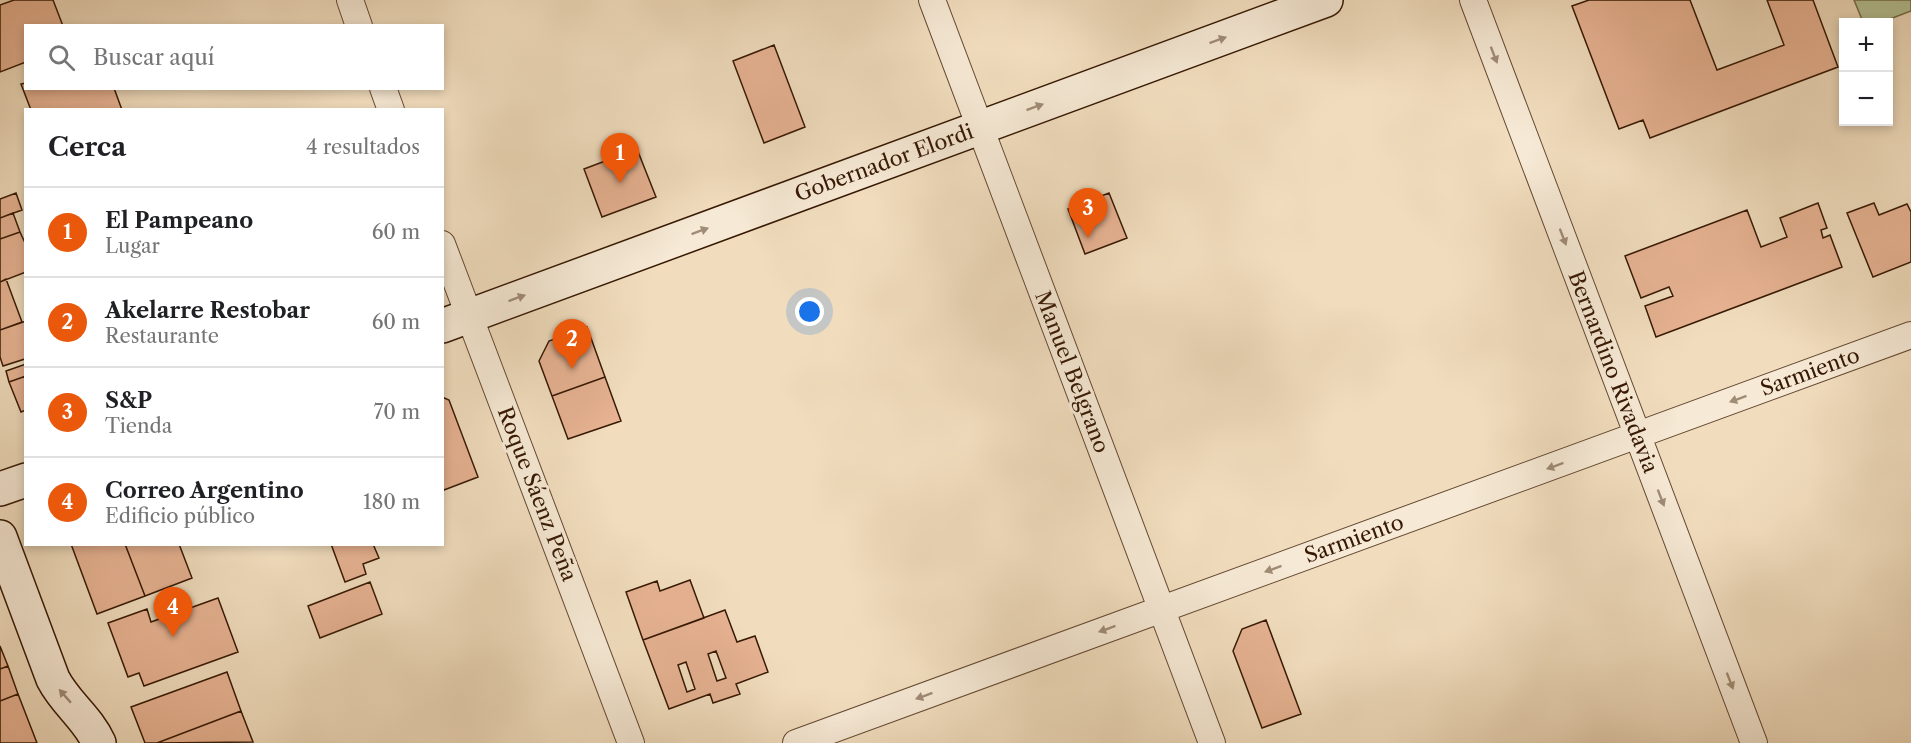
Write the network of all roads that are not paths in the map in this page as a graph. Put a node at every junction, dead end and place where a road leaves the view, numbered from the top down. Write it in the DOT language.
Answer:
graph roads {
  1 [pos="350,0"];
  2 [pos="932,0"];
  3 [pos="1326,0"];
  4 [pos="1473,0"];
  5 [pos="359,24"];
  6 [pos="384,90"];
  7 [pos="390,108"];
  8 [pos="980,127"];
  9 [pos="444,255"];
  10 [pos="456,321"];
  11 [pos="1911,336"];
  12 [pos="1638,435"];
  13 [pos="24,481"];
  14 [pos="0,489"];
  15 [pos="0,537"];
  16 [pos="1162,609"];
  17 [pos="99,743"];
  18 [pos="631,743"];
  19 [pos="796,743"];
  20 [pos="1212,743"];
  21 [pos="1754,743"];
  1 -- 5 [label="street"];
  2 -- 8 [label="street, Manuel Belgrano"];
  8 -- 3 [label="street, Gobernador Elordi, one-way"];
  4 -- 12 [label="street, Bernardino Rivadavia, one-way"];
  6 -- 7 [label="street"];
  10 -- 8 [label="street, Gobernador Elordi, one-way"];
  8 -- 16 [label="street, Manuel Belgrano"];
  9 -- 10 [label="street, Roque Sáenz Peña"];
  10 -- 18 [label="street, Roque Sáenz Peña"];
  11 -- 12 [label="street, Sarmiento, one-way"];
  12 -- 16 [label="street, Sarmiento, one-way"];
  12 -- 21 [label="street, Bernardino Rivadavia, one-way"];
  13 -- 14 [label="street"];
  17 -- 15 [label="street, one-way"];
  16 -- 19 [label="street, Sarmiento, one-way"];
  16 -- 20 [label="street, Manuel Belgrano"];
}
